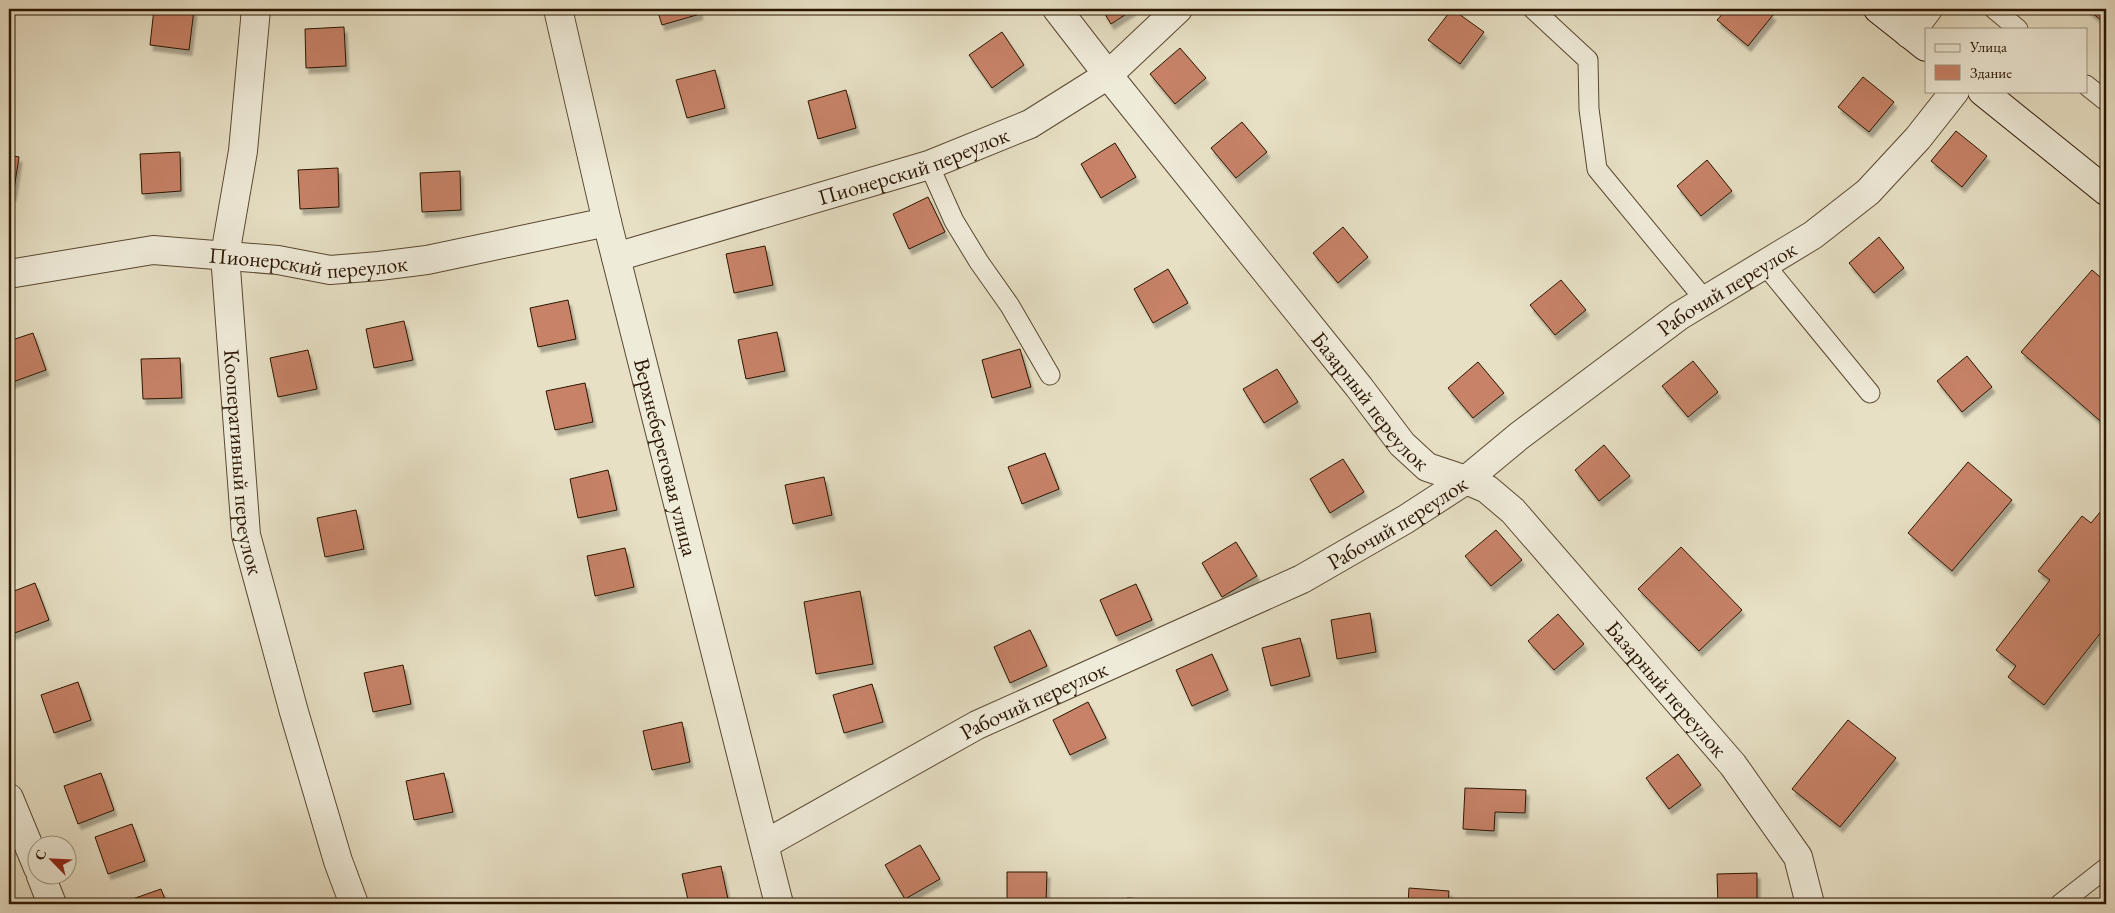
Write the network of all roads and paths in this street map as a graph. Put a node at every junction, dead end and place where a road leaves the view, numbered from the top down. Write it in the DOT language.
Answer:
graph roads {
  1 [pos="256,9"];
  2 [pos="558,9"];
  3 [pos="1058,9"];
  4 [pos="1178,9"];
  5 [pos="1532,9"];
  6 [pos="1878,9"];
  7 [pos="1928,9"];
  8 [pos="1994,9"];
  9 [pos="2017,28"];
  10 [pos="1918,40"];
  11 [pos="1108,76"];
  12 [pos="2088,86"];
  13 [pos="1954,92"];
  14 [pos="1983,92"];
  15 [pos="2106,101"];
  16 [pos="929,166"];
  17 [pos="2106,191"];
  18 [pos="607,222"];
  19 [pos="225,255"];
  20 [pos="616,257"];
  21 [pos="1764,265"];
  22 [pos="9,274"];
  23 [pos="1705,300"];
  24 [pos="1050,375"];
  25 [pos="1870,392"];
  26 [pos="1466,480"];
  27 [pos="9,798"];
  28 [pos="28,844"];
  29 [pos="765,844"];
  30 [pos="2106,868"];
  31 [pos="44,886"];
  32 [pos="52,904"];
  33 [pos="354,904"];
  34 [pos="779,904"];
  35 [pos="1810,904"];
  36 [pos="2060,904"];
  1 -- 19 [label="street, Кооперативный переулок"];
  2 -- 18 [label="street, Верхнебереговая улица"];
  3 -- 11 [label="street, Базарный переулок"];
  4 -- 11 [label="street, Пионерский переулок"];
  5 -- 23 [label="lane"];
  6 -- 10 [label="street"];
  7 -- 10 [label="street"];
  8 -- 9 [label="lane"];
  11 -- 16 [label="street, Пионерский переулок"];
  11 -- 26 [label="street, Базарный переулок"];
  12 -- 15 [label="lane"];
  13 -- 21 [label="street, Рабочий переулок"];
  14 -- 17 [label="street"];
  16 -- 20 [label="street, Пионерский переулок"];
  16 -- 24 [label="lane"];
  18 -- 19 [label="street, Пионерский переулок"];
  18 -- 20 [label="street, Верхнебереговая улица"];
  19 -- 22 [label="street, Пионерский переулок"];
  19 -- 33 [label="street, Кооперативный переулок"];
  20 -- 29 [label="street, Верхнебереговая улица"];
  21 -- 23 [label="street, Рабочий переулок"];
  21 -- 25 [label="lane"];
  23 -- 26 [label="street, Рабочий переулок"];
  26 -- 29 [label="street, Рабочий переулок"];
  26 -- 35 [label="street, Базарный переулок"];
  27 -- 28 [label="street"];
  29 -- 34 [label="street, Верхнебереговая улица"];
  30 -- 36 [label="lane"];
  31 -- 32 [label="street"];
}
